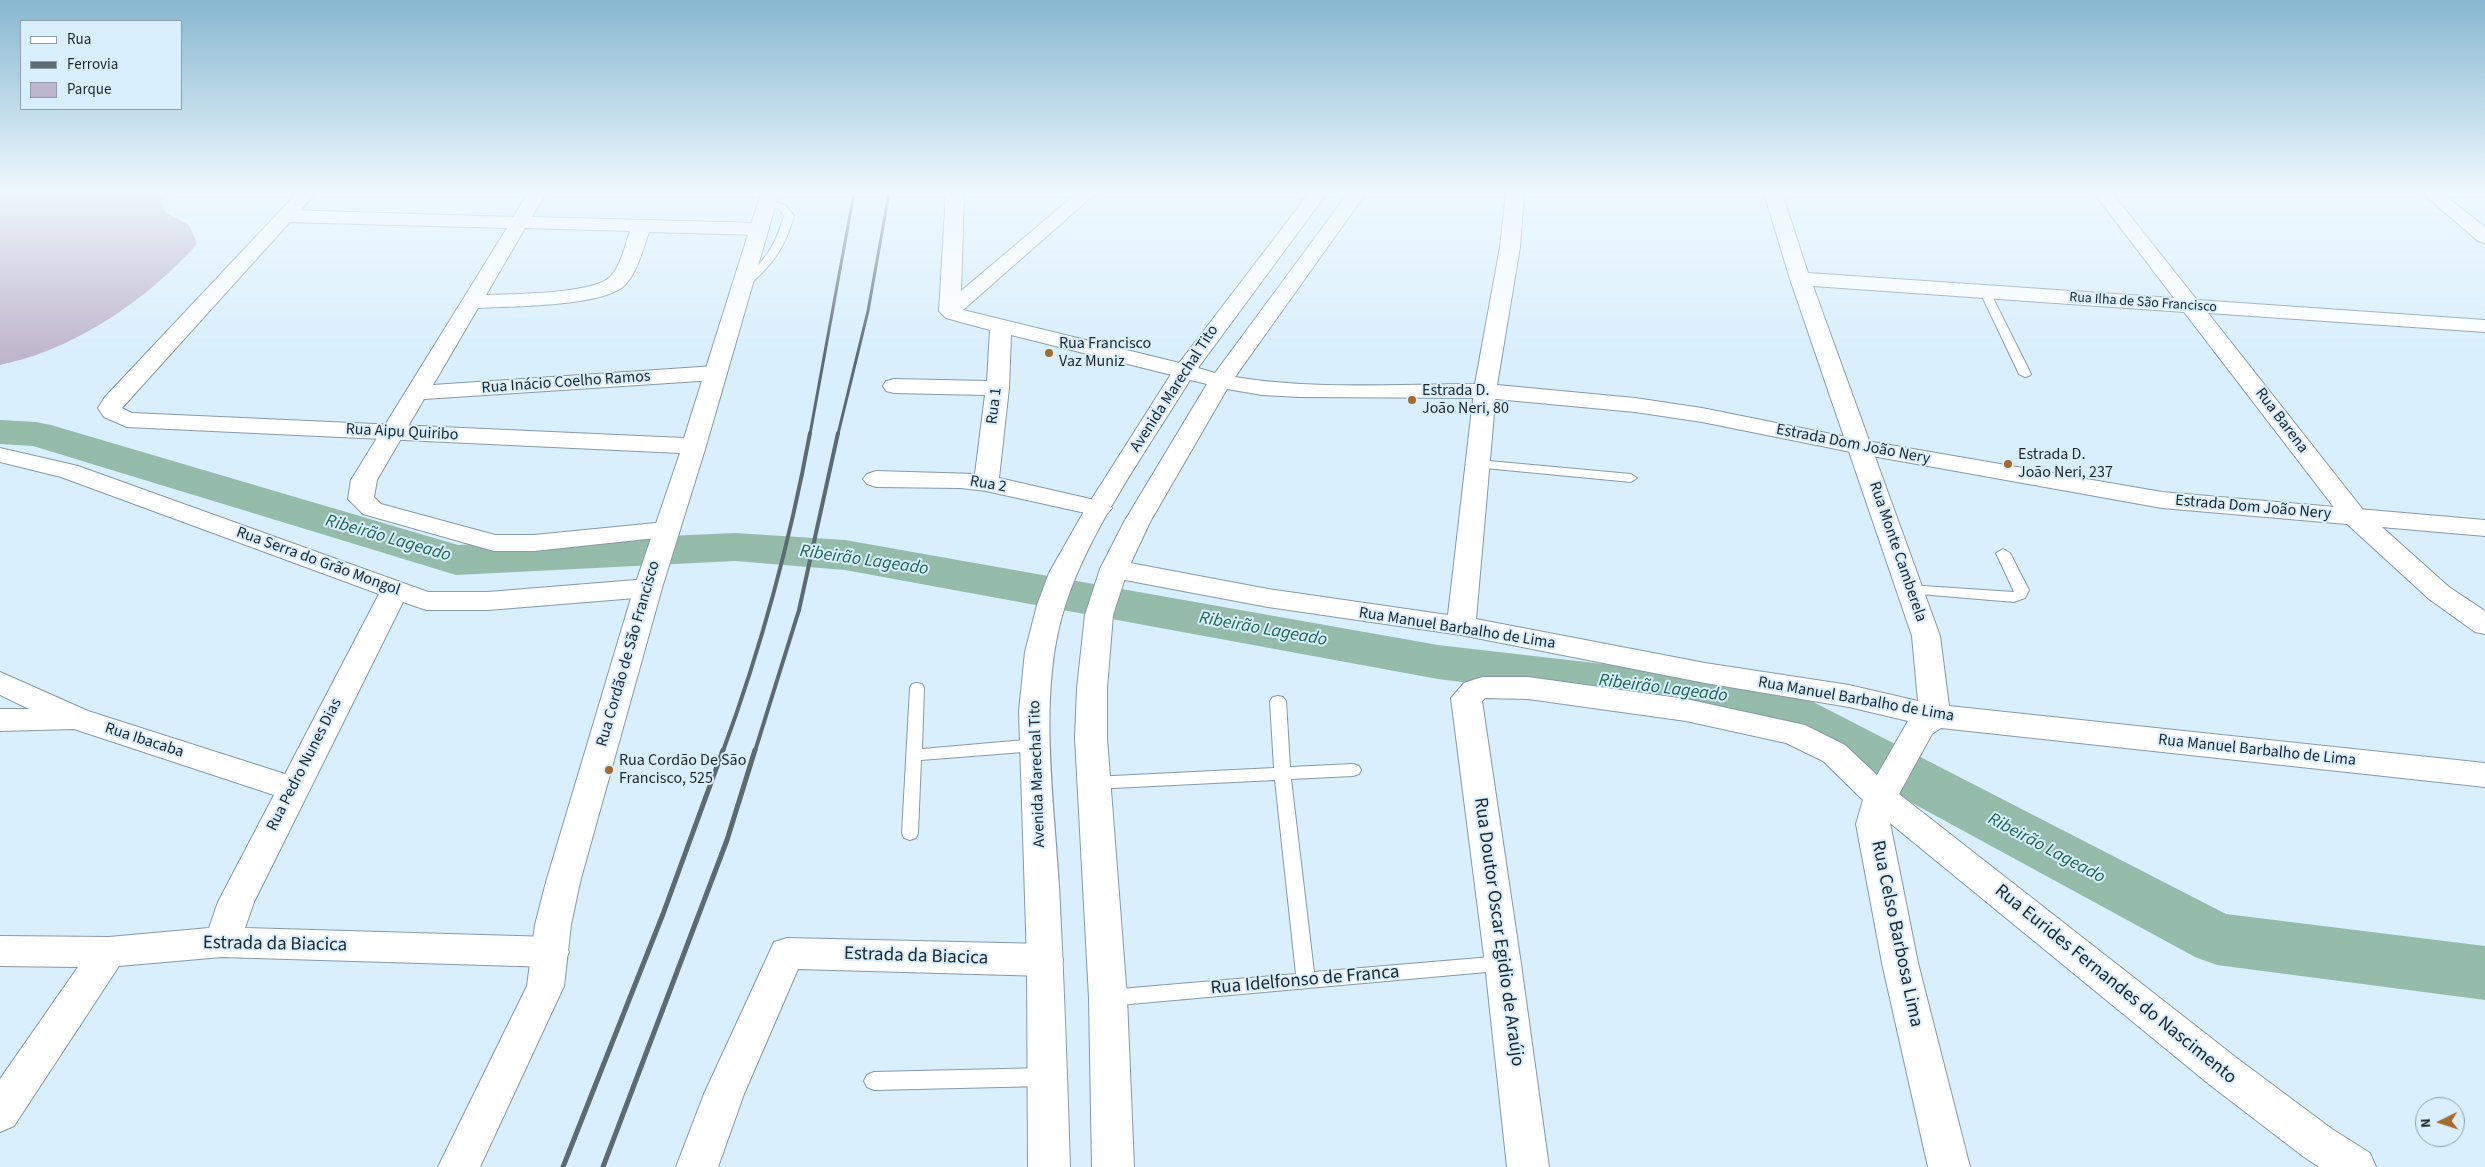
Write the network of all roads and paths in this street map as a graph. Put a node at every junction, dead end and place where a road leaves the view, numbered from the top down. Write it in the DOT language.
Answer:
graph roads {
  1 [pos="257,247"];
  2 [pos="504,247"];
  3 [pos="633,247"];
  4 [pos="753,247"];
  5 [pos="778,247"];
  6 [pos="952,247"];
  7 [pos="1023,247"];
  8 [pos="1276,247"];
  9 [pos="1317,247"];
  10 [pos="1510,247"];
  11 [pos="1790,247"];
  12 [pos="2147,247"];
  13 [pos="1800,279"];
  14 [pos="741,287"];
  15 [pos="1985,292"];
  16 [pos="470,302"];
  17 [pos="2193,306"];
  18 [pos="950,311"];
  19 [pos="2485,326"];
  20 [pos="1001,327"];
  21 [pos="1184,371"];
  22 [pos="715,373"];
  23 [pos="2025,374"];
  24 [pos="1220,381"];
  25 [pos="894,386"];
  26 [pos="998,388"];
  27 [pos="1485,391"];
  28 [pos="416,393"];
  29 [pos="393,432"];
  30 [pos="694,446"];
  31 [pos="1861,447"];
  32 [pos="0,455"];
  33 [pos="1478,464"];
  34 [pos="1631,478"];
  35 [pos="876,479"];
  36 [pos="986,483"];
  37 [pos="1099,508"];
  38 [pos="2355,517"];
  39 [pos="2485,528"];
  40 [pos="664,536"];
  41 [pos="2003,553"];
  42 [pos="1111,576"];
  43 [pos="650,581"];
  44 [pos="1908,589"];
  45 [pos="395,590"];
  46 [pos="2485,625"];
  47 [pos="1460,626"];
  48 [pos="0,682"];
  49 [pos="917,688"];
  50 [pos="1466,698"];
  51 [pos="1278,701"];
  52 [pos="77,719"];
  53 [pos="0,720"];
  54 [pos="1928,722"];
  55 [pos="1036,745"];
  56 [pos="914,755"];
  57 [pos="1353,770"];
  58 [pos="1282,774"];
  59 [pos="2485,775"];
  60 [pos="1093,783"];
  61 [pos="1888,785"];
  62 [pos="293,789"];
  63 [pos="910,834"];
  64 [pos="222,942"];
  65 [pos="0,950"];
  66 [pos="109,952"];
  67 [pos="551,952"];
  68 [pos="1045,960"];
  69 [pos="1503,964"];
  70 [pos="1306,980"];
  71 [pos="1108,998"];
  72 [pos="1046,1077"];
  73 [pos="874,1081"];
  74 [pos="0,1114"];
  75 [pos="459,1167"];
  76 [pos="697,1167"];
  77 [pos="1049,1167"];
  78 [pos="1113,1167"];
  79 [pos="1528,1167"];
  80 [pos="1949,1167"];
  81 [pos="2355,1167"];
  1 -- 29 [label="street, Rua Aipu Quiribo"];
  2 -- 16 [label="street"];
  3 -- 16 [label="street"];
  4 -- 14 [label="street, Rua Cordão de São Francisco"];
  5 -- 14 [label="lane"];
  6 -- 18 [label="street"];
  7 -- 18 [label="street"];
  8 -- 21 [label="street, Avenida Marechal Tito"];
  9 -- 24 [label="street, Avenida Marechal Tito"];
  10 -- 27 [label="street"];
  11 -- 13 [label="street, Rua Monte Camberela"];
  12 -- 17 [label="street, Rua Barena"];
  13 -- 15 [label="street, Rua Ilha de São Francisco"];
  13 -- 31 [label="street, Rua Monte Camberela"];
  14 -- 22 [label="street, Rua Cordão de São Francisco"];
  15 -- 17 [label="street, Rua Ilha de São Francisco"];
  15 -- 23 [label="lane"];
  16 -- 28 [label="street"];
  17 -- 19 [label="street, Rua Ilha de São Francisco"];
  17 -- 38 [label="street, Rua Barena"];
  18 -- 20 [label="street, Estrada Dom João Nery"];
  20 -- 21 [label="street, Estrada Dom João Nery"];
  20 -- 26 [label="street, Rua 1"];
  21 -- 24 [label="street, Estrada Dom João Nery"];
  21 -- 37 [label="street, Avenida Marechal Tito"];
  22 -- 28 [label="street, Rua Inácio Coelho Ramos"];
  22 -- 30 [label="street, Rua Cordão de São Francisco"];
  24 -- 27 [label="street, Estrada Dom João Nery"];
  24 -- 42 [label="street, Avenida Marechal Tito"];
  25 -- 26 [label="street"];
  26 -- 36 [label="street, Rua 1"];
  27 -- 31 [label="street, Estrada Dom João Nery"];
  27 -- 33 [label="street"];
  28 -- 29 [label="street"];
  29 -- 30 [label="street, Rua Aipu Quiribo"];
  29 -- 40 [label="street"];
  30 -- 40 [label="street, Rua Cordão de São Francisco"];
  31 -- 38 [label="street, Estrada Dom João Nery"];
  31 -- 44 [label="street, Rua Monte Camberela"];
  32 -- 45 [label="street, Rua Serra do Grão Mongol"];
  33 -- 34 [label="lane"];
  33 -- 47 [label="street"];
  35 -- 36 [label="street, Rua 2"];
  36 -- 37 [label="street, Rua 2"];
  37 -- 55 [label="street, Avenida Marechal Tito"];
  38 -- 39 [label="street, Estrada Dom João Nery"];
  38 -- 46 [label="street, Rua Barena"];
  40 -- 43 [label="street, Rua Cordão de São Francisco"];
  41 -- 44 [label="lane"];
  42 -- 47 [label="street, Rua Manuel Barbalho de Lima"];
  42 -- 60 [label="street, Avenida Marechal Tito"];
  43 -- 45 [label="street, Rua Serra do Grão Mongol"];
  43 -- 67 [label="street, Rua Cordão de São Francisco"];
  44 -- 54 [label="street, Rua Monte Camberela"];
  45 -- 62 [label="street, Rua Pedro Nunes Dias"];
  47 -- 54 [label="street, Rua Manuel Barbalho de Lima"];
  48 -- 52 [label="street, Rua Ibacaba"];
  49 -- 56 [label="lane"];
  50 -- 61 [label="street, Rua Eurides Fernandes do Nascimento"];
  50 -- 69 [label="street, Rua Doutor Oscar Egidio de Araújo"];
  51 -- 58 [label="lane"];
  52 -- 53 [label="street"];
  52 -- 62 [label="street, Rua Ibacaba"];
  54 -- 59 [label="street, Rua Manuel Barbalho de Lima"];
  54 -- 61 [label="street, Rua Celso Barbosa Lima"];
  55 -- 56 [label="lane"];
  55 -- 68 [label="street, Avenida Marechal Tito"];
  56 -- 63 [label="lane"];
  57 -- 58 [label="lane"];
  58 -- 60 [label="lane"];
  58 -- 70 [label="lane"];
  60 -- 71 [label="street, Avenida Marechal Tito"];
  61 -- 80 [label="street, Rua Celso Barbosa Lima"];
  61 -- 81 [label="street, Rua Eurides Fernandes do Nascimento"];
  62 -- 64 [label="street, Rua Pedro Nunes Dias"];
  64 -- 66 [label="street, Estrada da Biacica"];
  64 -- 67 [label="street, Estrada da Biacica"];
  65 -- 66 [label="street, Estrada da Biacica"];
  66 -- 74 [label="street"];
  67 -- 75 [label="street, Rua Cordão de São Francisco"];
  68 -- 72 [label="street, Avenida Marechal Tito"];
  68 -- 76 [label="street, Estrada da Biacica"];
  69 -- 70 [label="lane, Rua Idelfonso de Franca"];
  69 -- 79 [label="street, Rua Doutor Oscar Egidio de Araújo"];
  70 -- 71 [label="lane, Rua Idelfonso de Franca"];
  71 -- 78 [label="street, Avenida Marechal Tito"];
  72 -- 73 [label="lane"];
  72 -- 77 [label="street, Avenida Marechal Tito"];
}
